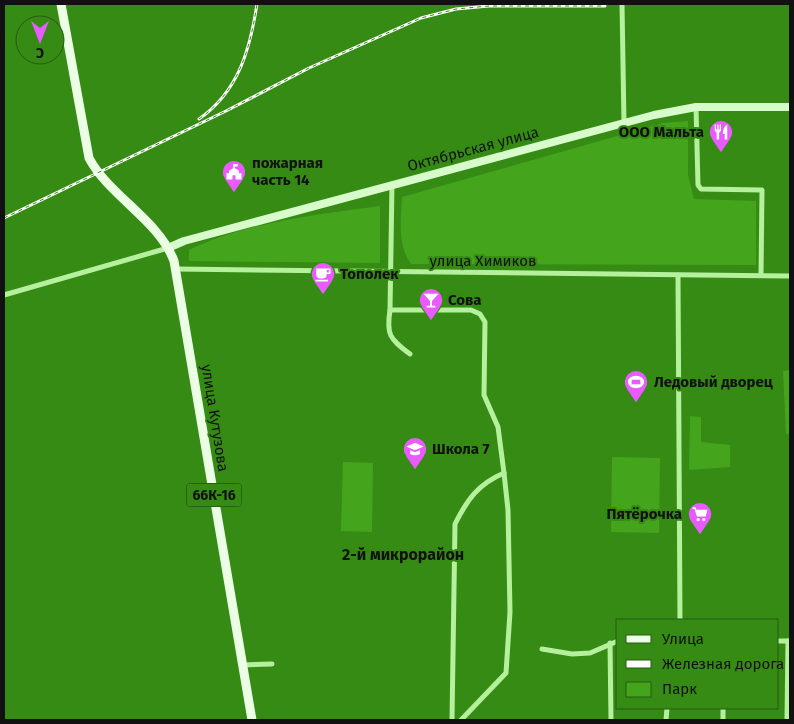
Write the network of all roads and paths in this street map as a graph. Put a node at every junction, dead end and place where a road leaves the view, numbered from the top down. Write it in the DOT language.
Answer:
graph roads {
  1 [pos="61,4"];
  2 [pos="622,4"];
  3 [pos="696,107"];
  4 [pos="790,107"];
  5 [pos="624,123"];
  6 [pos="392,184"];
  7 [pos="168,248"];
  8 [pos="176,269"];
  9 [pos="390,273"];
  10 [pos="678,275"];
  11 [pos="761,275"];
  12 [pos="790,276"];
  13 [pos="4,295"];
  14 [pos="390,310"];
  15 [pos="410,354"];
  16 [pos="504,472"];
  17 [pos="680,619"];
  18 [pos="789,641"];
  19 [pos="616,642"];
  20 [pos="610,643"];
  21 [pos="542,649"];
  22 [pos="272,664"];
  23 [pos="242,665"];
  24 [pos="252,720"];
  25 [pos="452,720"];
  26 [pos="462,720"];
  27 [pos="611,720"];
  28 [pos="788,720"];
  1 -- 7 [label="main road, 66К-16"];
  2 -- 5 [label="street"];
  3 -- 4 [label="main road, Октябрьская улица"];
  3 -- 5 [label="main road, Октябрьская улица"];
  3 -- 11 [label="street"];
  5 -- 6 [label="main road, Октябрьская улица"];
  6 -- 7 [label="main road, Октябрьская улица"];
  6 -- 9 [label="street"];
  7 -- 8 [label="main road, 66К-16"];
  7 -- 13 [label="street"];
  8 -- 9 [label="street, улица Химиков"];
  8 -- 23 [label="main road, улица Кутузова / 66К-16"];
  9 -- 10 [label="street, улица Химиков"];
  9 -- 14 [label="street"];
  10 -- 11 [label="street, улица Химиков"];
  10 -- 17 [label="street"];
  11 -- 12 [label="street, улица Химиков"];
  14 -- 15 [label="street"];
  14 -- 16 [label="street"];
  16 -- 25 [label="street"];
  16 -- 26 [label="street"];
  18 -- 28 [label="street"];
  19 -- 20 [label="street"];
  20 -- 21 [label="street"];
  20 -- 27 [label="street"];
  22 -- 23 [label="street"];
  23 -- 24 [label="main road, улица Кутузова / 66К-16"];
}
